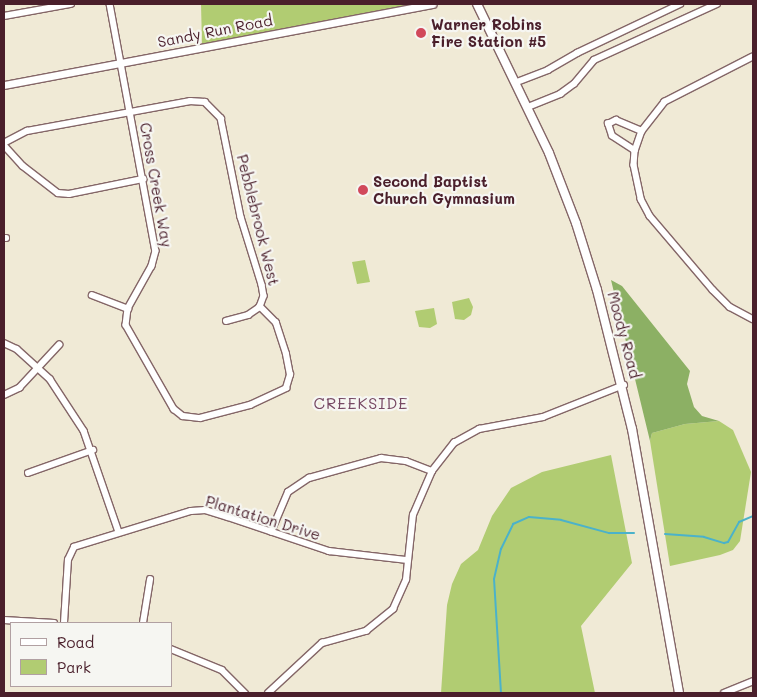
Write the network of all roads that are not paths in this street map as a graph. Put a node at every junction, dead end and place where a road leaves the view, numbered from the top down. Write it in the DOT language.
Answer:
graph roads {
  1 [pos="71,4"];
  2 [pos="110,4"];
  3 [pos="432,4"];
  4 [pos="477,4"];
  5 [pos="680,4"];
  6 [pos="717,4"];
  7 [pos="4,16"];
  8 [pos="753,57"];
  9 [pos="122,63"];
  10 [pos="516,82"];
  11 [pos="4,85"];
  12 [pos="528,107"];
  13 [pos="131,112"];
  14 [pos="642,131"];
  15 [pos="4,144"];
  16 [pos="635,151"];
  17 [pos="144,179"];
  18 [pos="92,295"];
  19 [pos="260,306"];
  20 [pos="128,309"];
  21 [pos="753,319"];
  22 [pos="226,321"];
  23 [pos="4,342"];
  24 [pos="59,345"];
  25 [pos="40,368"];
  26 [pos="624,385"];
  27 [pos="4,395"];
  28 [pos="93,450"];
  29 [pos="432,471"];
  30 [pos="28,473"];
  31 [pos="119,532"];
  32 [pos="271,532"];
  33 [pos="407,560"];
  34 [pos="150,580"];
  35 [pos="4,620"];
  36 [pos="37,622"];
  37 [pos="64,622"];
  38 [pos="143,622"];
  39 [pos="172,649"];
  40 [pos="753,681"];
  41 [pos="246,693"];
  42 [pos="268,693"];
  43 [pos="679,693"];
  44 [pos="724,693"];
  1 -- 7 [label="street"];
  2 -- 9 [label="street, Cross Creek Way"];
  3 -- 9 [label="street, Sandy Run Road"];
  4 -- 10 [label="main road, Moody Road"];
  5 -- 10 [label="street"];
  6 -- 12 [label="street"];
  8 -- 14 [label="street"];
  9 -- 11 [label="street, Sandy Run Road"];
  9 -- 13 [label="street, Cross Creek Way"];
  10 -- 12 [label="main road, Moody Road"];
  12 -- 26 [label="main road, Moody Road"];
  13 -- 15 [label="street, Pebblebrook West"];
  13 -- 17 [label="street, Cross Creek Way"];
  13 -- 19 [label="street, Pebblebrook West"];
  14 -- 16 [label="street"];
  14 -- 16 [label="street"];
  15 -- 17 [label="street"];
  16 -- 21 [label="street"];
  17 -- 20 [label="street, Cross Creek Way"];
  18 -- 20 [label="street"];
  19 -- 20 [label="street, Pebblebrook West"];
  19 -- 22 [label="street"];
  23 -- 25 [label="street"];
  24 -- 25 [label="street"];
  25 -- 27 [label="street"];
  25 -- 28 [label="street"];
  26 -- 29 [label="street"];
  26 -- 43 [label="main road, Moody Road"];
  28 -- 30 [label="street"];
  28 -- 31 [label="street"];
  29 -- 32 [label="street"];
  29 -- 33 [label="street"];
  31 -- 32 [label="street, Plantation Drive"];
  31 -- 37 [label="street, Plantation Drive"];
  32 -- 33 [label="street, Plantation Drive"];
  33 -- 42 [label="street"];
  34 -- 38 [label="street"];
  35 -- 36 [label="street"];
  39 -- 41 [label="street"];
  40 -- 44 [label="street"];
}
